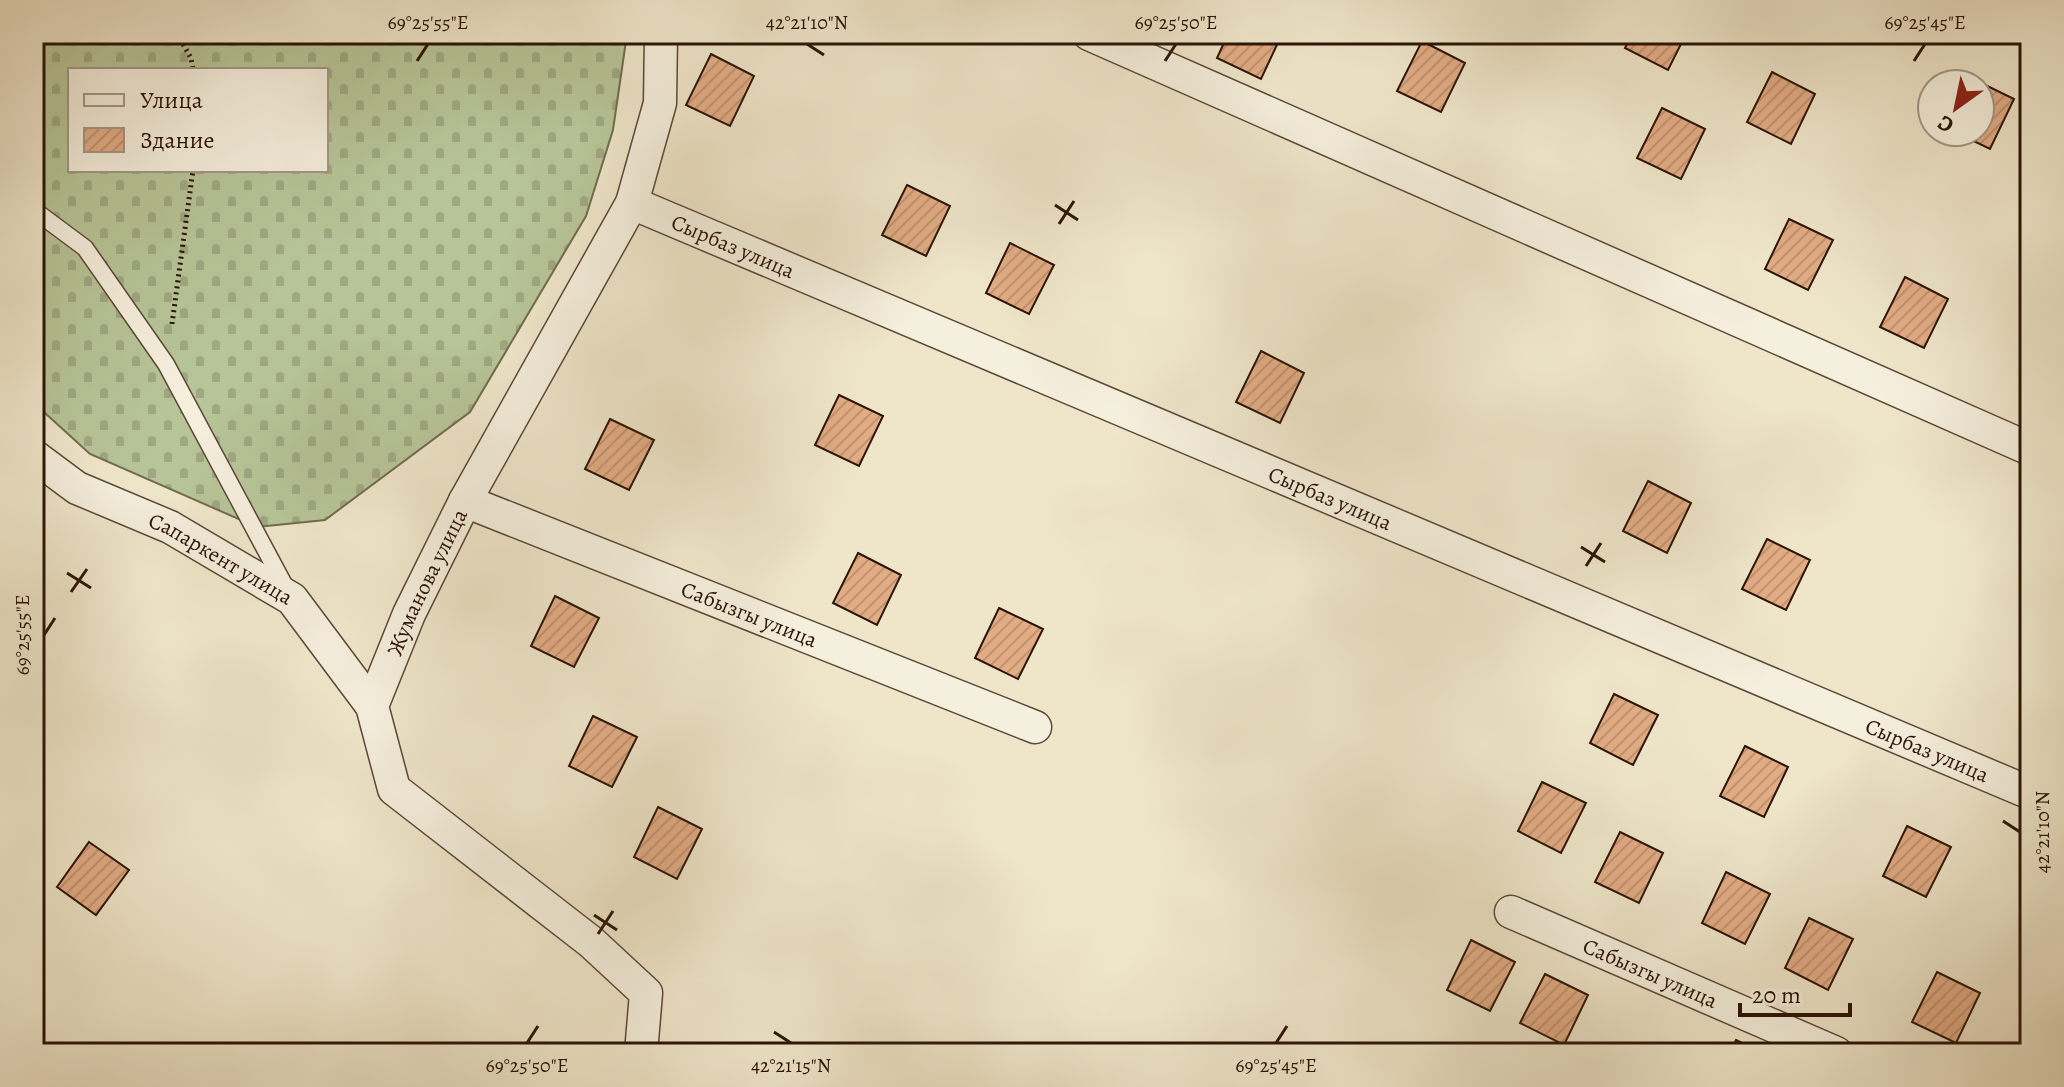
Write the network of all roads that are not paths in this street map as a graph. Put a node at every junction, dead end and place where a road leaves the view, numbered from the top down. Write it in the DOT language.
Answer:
graph roads {
  1 [pos="661,34"];
  2 [pos="1089,34"];
  3 [pos="632,203"];
  4 [pos="34,210"];
  5 [pos="2030,449"];
  6 [pos="34,456"];
  7 [pos="465,501"];
  8 [pos="292,599"];
  9 [pos="372,706"];
  10 [pos="1035,727"];
  11 [pos="2030,793"];
  12 [pos="1511,912"];
  13 [pos="641,1053"];
  14 [pos="1836,1053"];
  1 -- 3 [label="street, Жуманова улица"];
  2 -- 5 [label="street"];
  3 -- 7 [label="street, Жуманова улица"];
  3 -- 11 [label="street, Сырбаз улица"];
  4 -- 8 [label="lane"];
  6 -- 8 [label="street, Сапаркент улица"];
  7 -- 9 [label="street, Жуманова улица"];
  7 -- 10 [label="street, Сабызгы улица"];
  8 -- 9 [label="street, Сапаркент улица"];
  9 -- 13 [label="street"];
  12 -- 14 [label="street, Сабызгы улица"];
}
